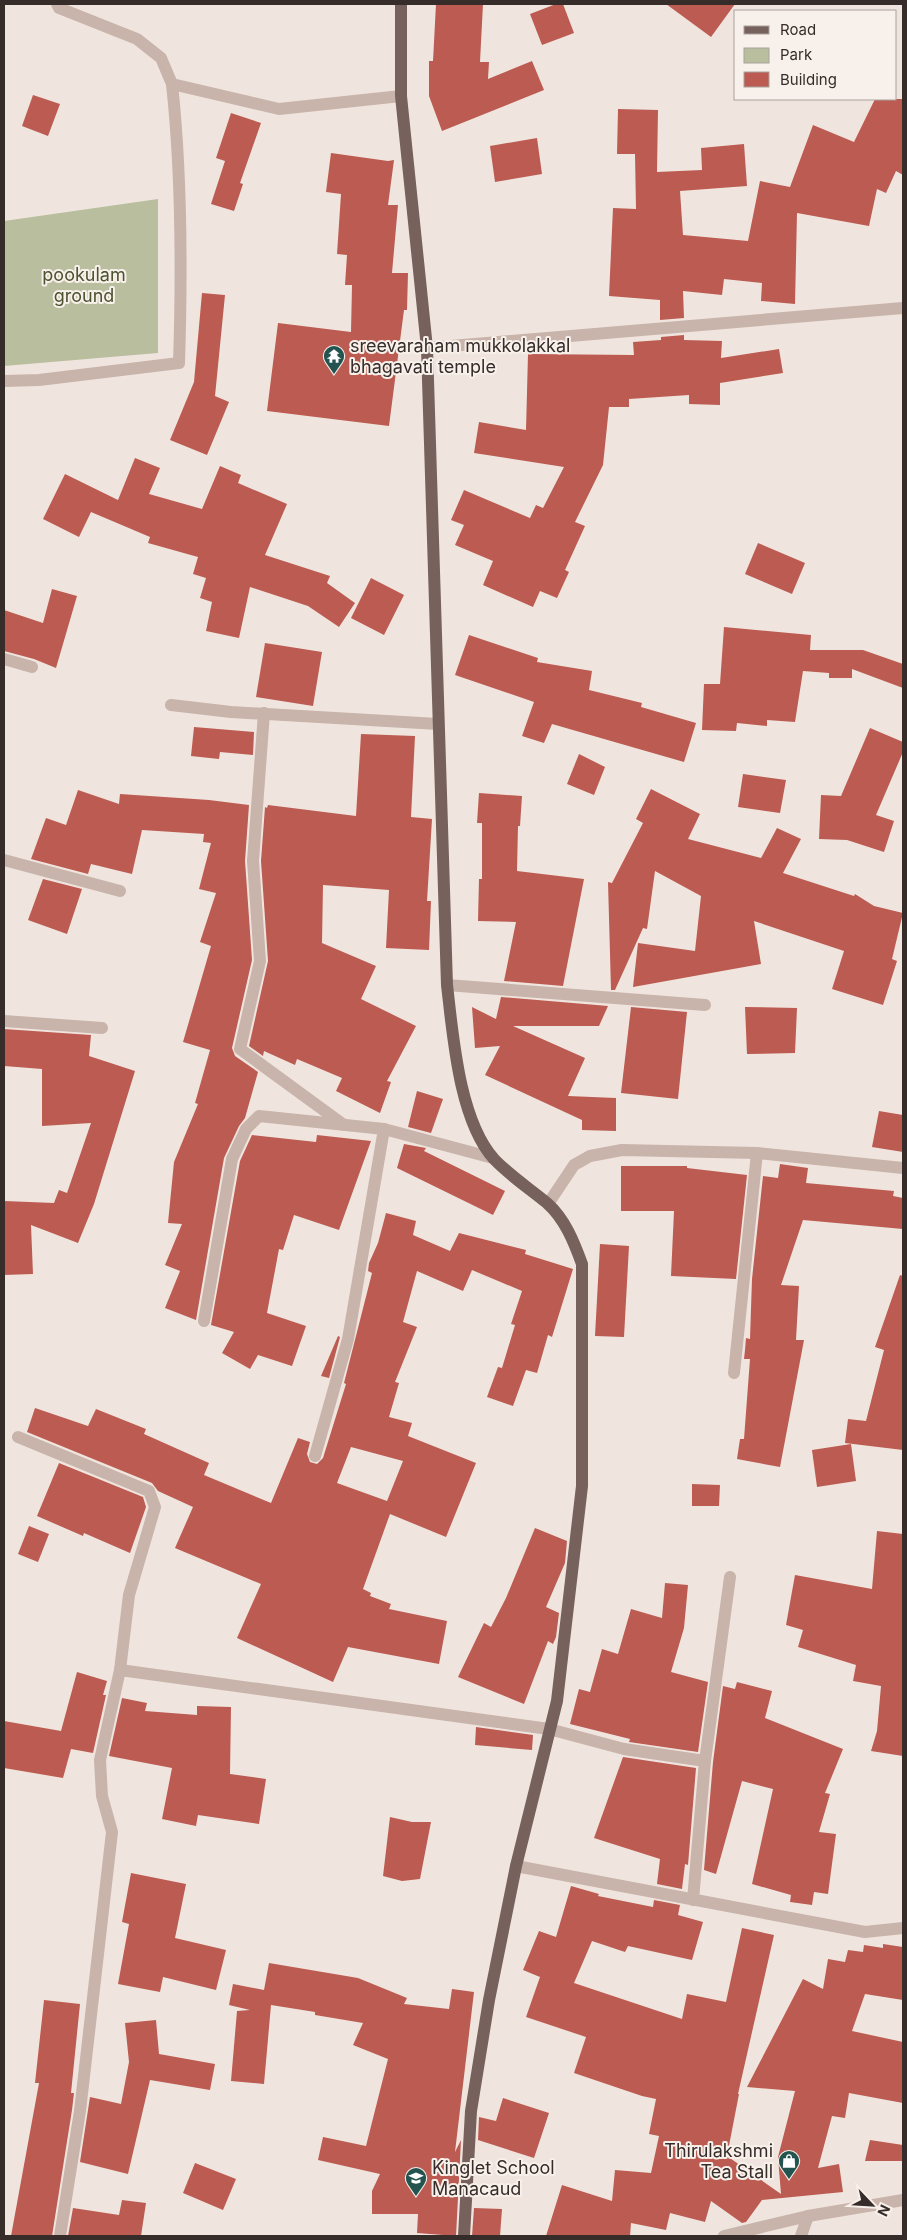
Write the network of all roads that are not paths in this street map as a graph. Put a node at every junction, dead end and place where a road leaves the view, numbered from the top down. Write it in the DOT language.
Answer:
graph roads {
  1 [pos="57,4"];
  2 [pos="401,4"];
  3 [pos="172,84"];
  4 [pos="401,96"];
  5 [pos="903,308"];
  6 [pos="426,348"];
  7 [pos="4,381"];
  8 [pos="4,659"];
  9 [pos="32,667"];
  10 [pos="171,705"];
  11 [pos="264,713"];
  12 [pos="438,724"];
  13 [pos="4,860"];
  14 [pos="120,891"];
  15 [pos="447,985"];
  16 [pos="706,1005"];
  17 [pos="4,1021"];
  18 [pos="102,1028"];
  19 [pos="344,1125"];
  20 [pos="384,1129"];
  21 [pos="757,1153"];
  22 [pos="493,1158"];
  23 [pos="903,1168"];
  24 [pos="548,1204"];
  25 [pos="204,1321"];
  26 [pos="734,1373"];
  27 [pos="18,1437"];
  28 [pos="315,1456"];
  29 [pos="730,1577"];
  30 [pos="120,1670"];
  31 [pos="549,1729"];
  32 [pos="705,1761"];
  33 [pos="516,1866"];
  34 [pos="693,1900"];
  35 [pos="903,1928"];
  36 [pos="903,2200"];
  37 [pos="808,2216"];
  38 [pos="60,2236"];
  39 [pos="464,2236"];
  40 [pos="724,2236"];
  41 [pos="801,2236"];
  1 -- 3 [label="street"];
  2 -- 4 [label="main road"];
  3 -- 4 [label="street"];
  3 -- 7 [label="street"];
  4 -- 6 [label="main road"];
  5 -- 6 [label="street"];
  6 -- 12 [label="main road"];
  8 -- 9 [label="street"];
  10 -- 11 [label="street"];
  11 -- 12 [label="street"];
  11 -- 19 [label="street"];
  12 -- 15 [label="main road"];
  13 -- 14 [label="street"];
  15 -- 16 [label="street"];
  15 -- 22 [label="main road"];
  17 -- 18 [label="street"];
  19 -- 20 [label="street"];
  19 -- 25 [label="street"];
  20 -- 22 [label="street"];
  20 -- 28 [label="street"];
  21 -- 23 [label="street"];
  21 -- 24 [label="street"];
  21 -- 26 [label="street"];
  22 -- 24 [label="main road"];
  24 -- 31 [label="main road"];
  27 -- 30 [label="street"];
  29 -- 32 [label="street"];
  30 -- 31 [label="street"];
  30 -- 38 [label="street"];
  31 -- 32 [label="street"];
  31 -- 33 [label="main road"];
  32 -- 34 [label="street"];
  33 -- 34 [label="street"];
  33 -- 39 [label="main road"];
  34 -- 35 [label="street"];
  36 -- 37 [label="street"];
  37 -- 40 [label="street"];
  37 -- 41 [label="street"];
}
